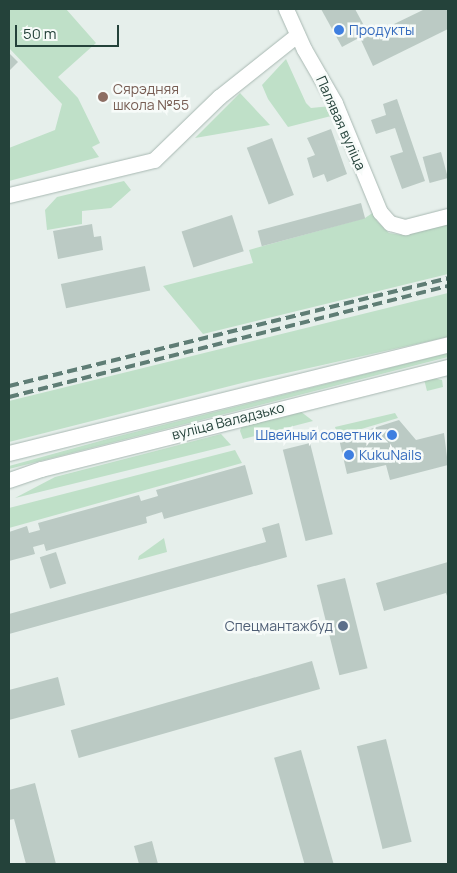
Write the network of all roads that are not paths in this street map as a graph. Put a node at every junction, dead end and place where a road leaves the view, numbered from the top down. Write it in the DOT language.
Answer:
graph roads {
  1 [pos="286,9"];
  2 [pos="297,34"];
  3 [pos="9,195"];
  4 [pos="448,216"];
  5 [pos="448,344"];
  6 [pos="448,367"];
  7 [pos="9,453"];
  8 [pos="9,480"];
  1 -- 2 [label="main road, Палявая вуліца"];
  2 -- 3 [label="main road"];
  2 -- 4 [label="main road, Палявая вуліца"];
  5 -- 7 [label="main road, вуліца Валадзько"];
  6 -- 8 [label="main road, вуліца Валадзько"];
}
